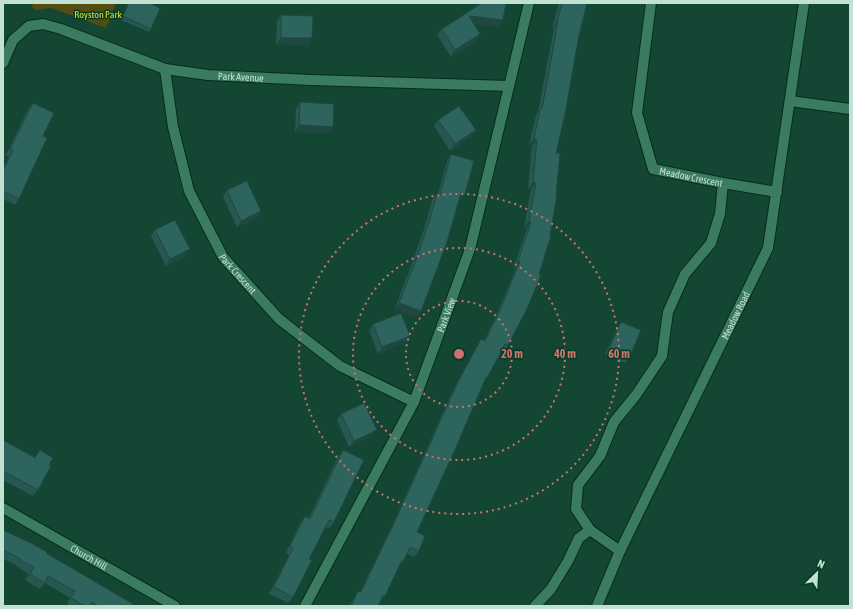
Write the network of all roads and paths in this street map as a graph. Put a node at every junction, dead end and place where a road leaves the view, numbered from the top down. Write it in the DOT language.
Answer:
graph roads {
  1 [pos="529,3"];
  2 [pos="651,3"];
  3 [pos="804,3"];
  4 [pos="3,63"];
  5 [pos="165,69"];
  6 [pos="509,86"];
  7 [pos="790,101"];
  8 [pos="850,109"];
  9 [pos="723,183"];
  10 [pos="777,192"];
  11 [pos="414,402"];
  12 [pos="3,508"];
  13 [pos="590,530"];
  14 [pos="620,551"];
  15 [pos="175,606"];
  16 [pos="305,606"];
  17 [pos="535,606"];
  18 [pos="597,606"];
  1 -- 6 [label="street, Park View"];
  2 -- 9 [label="street, Meadow Crescent"];
  3 -- 7 [label="street, Meadow Road"];
  4 -- 5 [label="street, Park Avenue"];
  5 -- 6 [label="street, Park Avenue"];
  5 -- 11 [label="street, Park Crescent"];
  6 -- 11 [label="street, Park View"];
  7 -- 8 [label="street"];
  7 -- 10 [label="street, Meadow Road"];
  9 -- 10 [label="street, Meadow Crescent"];
  9 -- 13 [label="street"];
  10 -- 14 [label="street, Meadow Road"];
  11 -- 16 [label="street, Park View"];
  12 -- 15 [label="street, Church Hill"];
  13 -- 14 [label="street"];
  13 -- 17 [label="street"];
  14 -- 18 [label="street, Meadow Road"];
}
